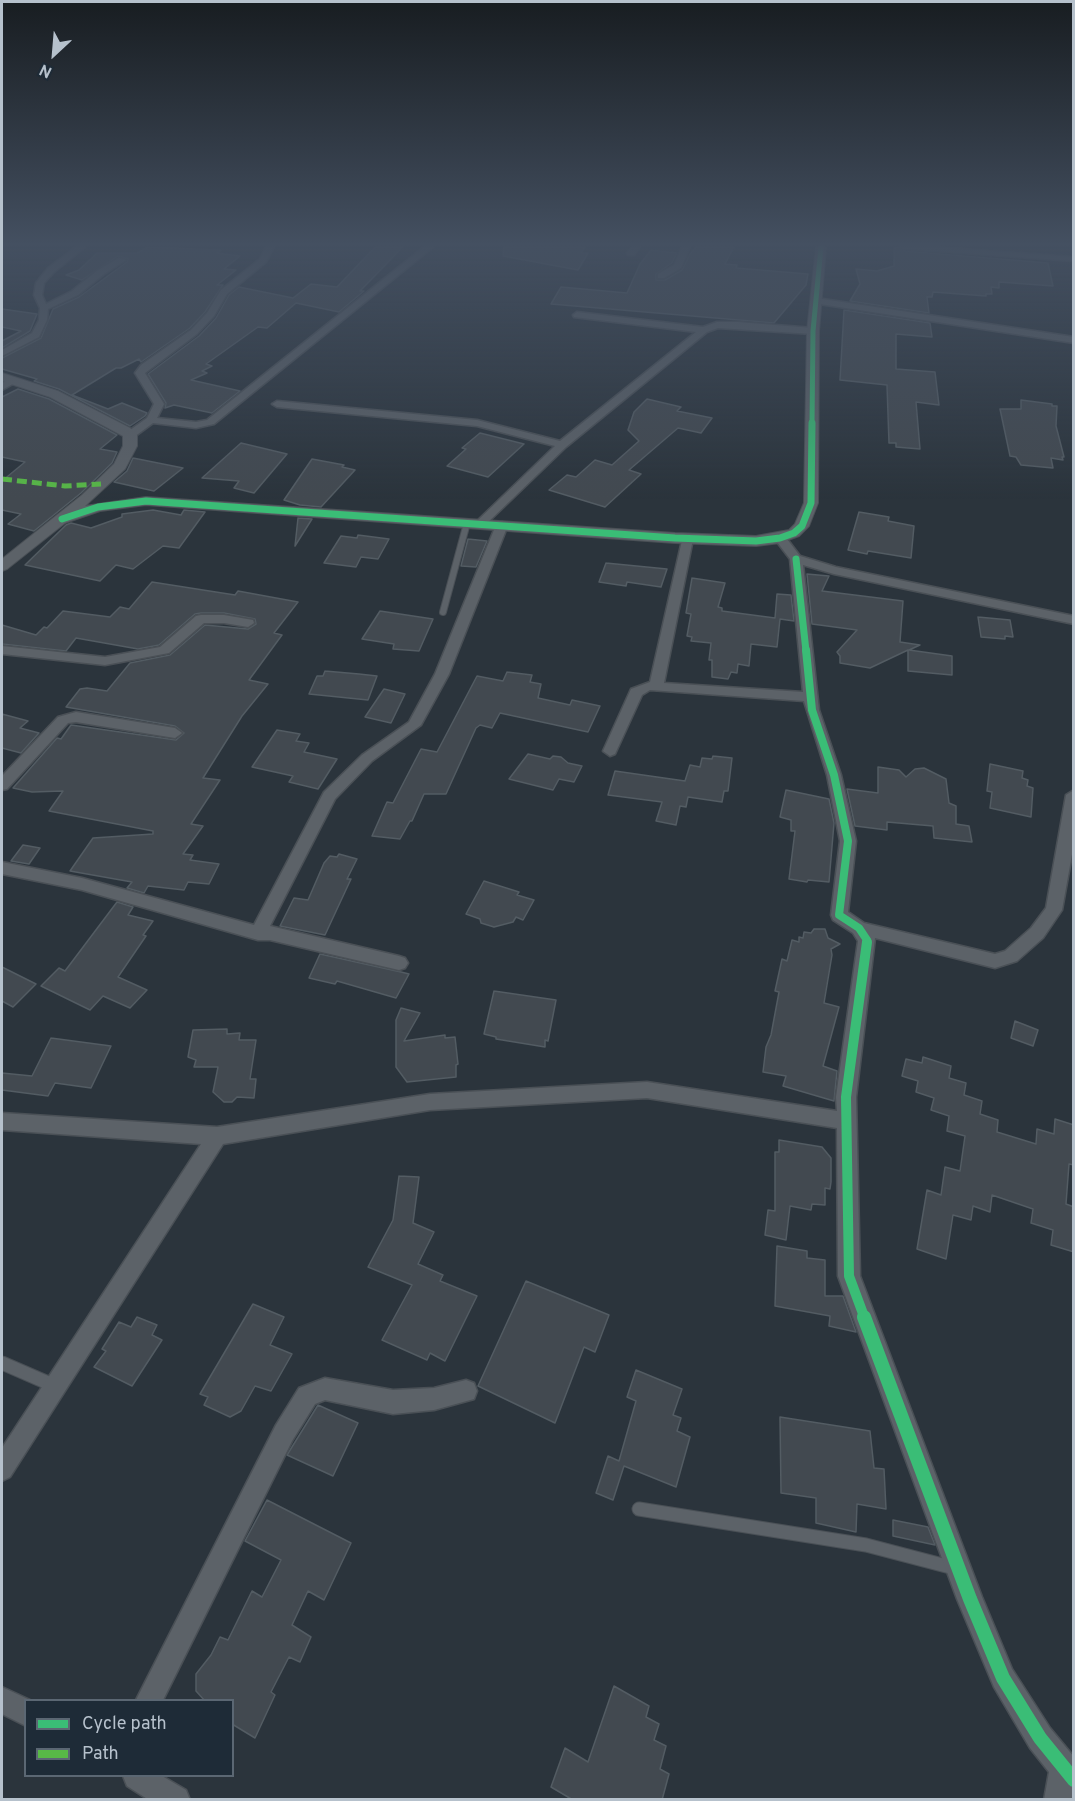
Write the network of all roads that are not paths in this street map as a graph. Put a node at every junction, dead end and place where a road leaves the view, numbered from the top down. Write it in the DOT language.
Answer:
graph roads {
  1 [pos="38,331"];
  2 [pos="195,331"];
  3 [pos="324,331"];
  4 [pos="703,331"];
  5 [pos="803,331"];
  6 [pos="1015,331"];
  7 [pos="813,332"];
  8 [pos="1074,340"];
  9 [pos="2,353"];
  10 [pos="5,382"];
  11 [pos="277,404"];
  12 [pos="151,420"];
  13 [pos="130,435"];
  14 [pos="562,445"];
  15 [pos="62,519"];
  16 [pos="473,524"];
  17 [pos="502,525"];
  18 [pos="780,538"];
  19 [pos="687,539"];
  20 [pos="796,559"];
  21 [pos="2,566"];
  22 [pos="443,612"];
  23 [pos="1074,620"];
  24 [pos="248,623"];
  25 [pos="2,650"];
  26 [pos="656,686"];
  27 [pos="810,697"];
  28 [pos="175,733"];
  29 [pos="610,752"];
  30 [pos="2,785"];
  31 [pos="1074,795"];
  32 [pos="2,868"];
  33 [pos="859,928"];
  34 [pos="258,933"];
  35 [pos="399,963"];
  36 [pos="2,1121"];
  37 [pos="847,1121"];
  38 [pos="217,1136"];
  39 [pos="2,1363"];
  40 [pos="56,1386"];
  41 [pos="466,1391"];
  42 [pos="2,1469"];
  43 [pos="639,1509"];
  44 [pos="961,1570"];
  45 [pos="150,1699"];
  46 [pos="2,1700"];
  47 [pos="24,1712"];
  48 [pos="1069,1774"];
  49 [pos="139,1777"];
  50 [pos="176,1800"];
  51 [pos="1058,1800"];
  1 -- 9 [label="street"];
  2 -- 12 [label="street"];
  3 -- 12 [label="street"];
  4 -- 14 [label="street"];
  5 -- 7 [label="street"];
  6 -- 8 [label="street"];
  7 -- 18 [label="street"];
  10 -- 13 [label="street"];
  11 -- 14 [label="street"];
  12 -- 13 [label="street"];
  13 -- 15 [label="street"];
  14 -- 16 [label="street"];
  15 -- 16 [label="street"];
  15 -- 21 [label="street"];
  16 -- 17 [label="street"];
  16 -- 22 [label="lane"];
  17 -- 19 [label="street"];
  17 -- 34 [label="street"];
  18 -- 19 [label="street"];
  18 -- 20 [label="street"];
  19 -- 26 [label="street"];
  20 -- 23 [label="street"];
  20 -- 27 [label="street"];
  24 -- 25 [label="street"];
  26 -- 27 [label="street"];
  26 -- 29 [label="street"];
  27 -- 33 [label="street"];
  28 -- 30 [label="street"];
  31 -- 33 [label="street"];
  32 -- 34 [label="street"];
  33 -- 37 [label="street"];
  34 -- 35 [label="street"];
  36 -- 38 [label="street"];
  37 -- 38 [label="street"];
  37 -- 44 [label="street"];
  38 -- 40 [label="street"];
  39 -- 40 [label="lane"];
  40 -- 42 [label="street"];
  41 -- 45 [label="street"];
  43 -- 44 [label="lane"];
  44 -- 48 [label="street"];
  46 -- 47 [label="street"];
  48 -- 51 [label="street"];
  49 -- 50 [label="street"];
}
